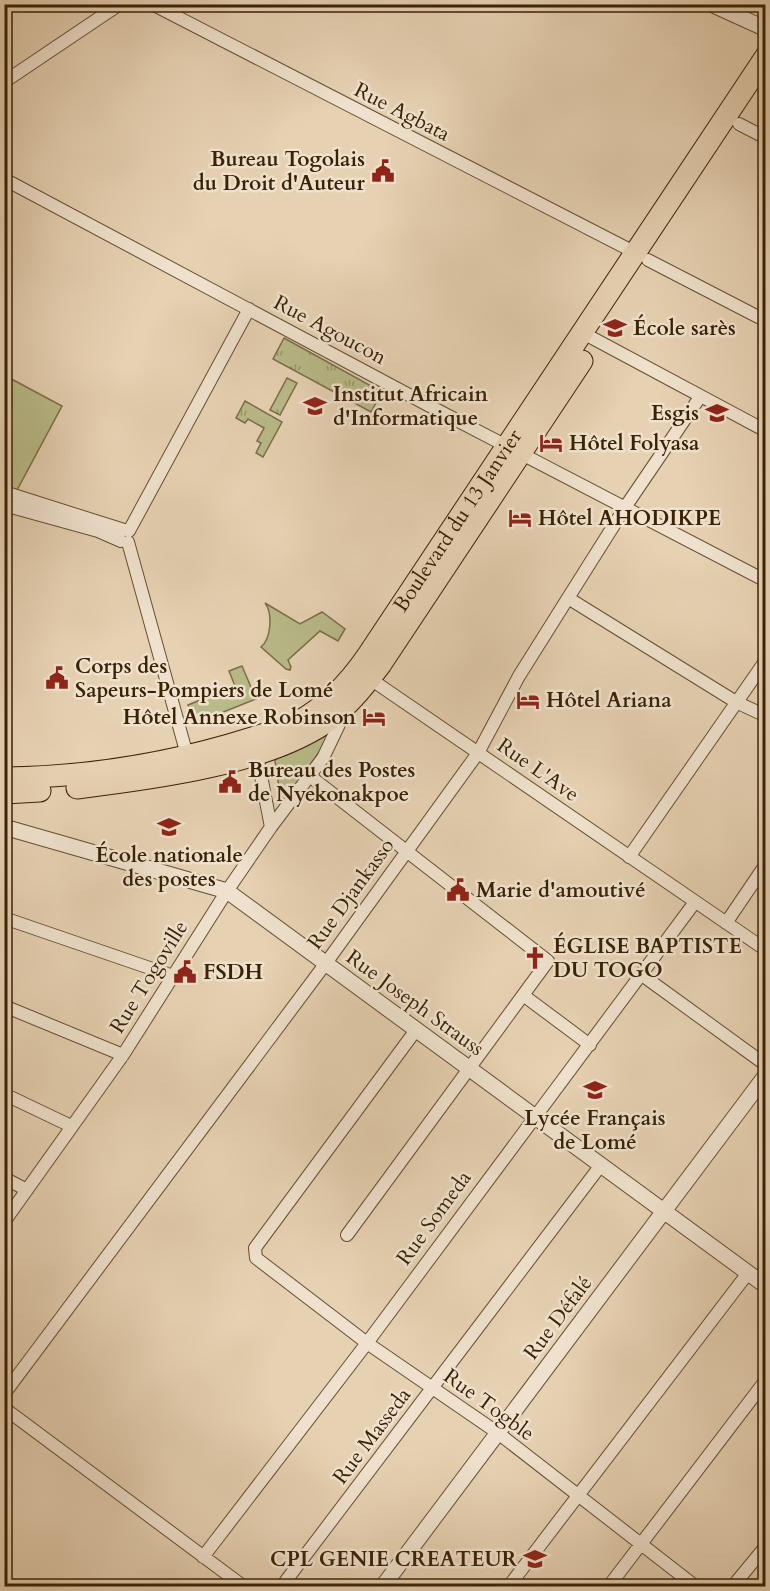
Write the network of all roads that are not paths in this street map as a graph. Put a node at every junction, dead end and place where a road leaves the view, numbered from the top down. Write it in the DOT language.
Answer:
graph roads {
  1 [pos="120,4"];
  2 [pos="152,4"];
  3 [pos="711,4"];
  4 [pos="765,29"];
  5 [pos="765,56"];
  6 [pos="4,82"];
  7 [pos="765,84"];
  8 [pos="739,124"];
  9 [pos="765,138"];
  10 [pos="4,179"];
  11 [pos="642,256"];
  12 [pos="249,309"];
  13 [pos="765,321"];
  14 [pos="590,337"];
  15 [pos="700,397"];
  16 [pos="765,431"];
  17 [pos="515,450"];
  18 [pos="4,492"];
  19 [pos="4,505"];
  20 [pos="626,506"];
  21 [pos="125,536"];
  22 [pos="765,580"];
  23 [pos="568,598"];
  24 [pos="765,660"];
  25 [pos="364,675"];
  26 [pos="736,702"];
  27 [pos="348,705"];
  28 [pos="765,716"];
  29 [pos="255,745"];
  30 [pos="478,753"];
  31 [pos="187,755"];
  32 [pos="311,777"];
  33 [pos="4,778"];
  34 [pos="4,793"];
  35 [pos="271,827"];
  36 [pos="5,830"];
  37 [pos="408,850"];
  38 [pos="629,857"];
  39 [pos="765,864"];
  40 [pos="227,891"];
  41 [pos="695,902"];
  42 [pos="4,918"];
  43 [pos="726,923"];
  44 [pos="765,951"];
  45 [pos="326,963"];
  46 [pos="642,975"];
  47 [pos="173,976"];
  48 [pos="523,995"];
  49 [pos="4,1006"];
  50 [pos="416,1030"];
  51 [pos="590,1045"];
  52 [pos="123,1055"];
  53 [pos="765,1065"];
  54 [pos="469,1068"];
  55 [pos="765,1075"];
  56 [pos="4,1094"];
  57 [pos="534,1116"];
  58 [pos="71,1126"];
  59 [pos="601,1165"];
  60 [pos="4,1178"];
  61 [pos="27,1190"];
  62 [pos="664,1211"];
  63 [pos="4,1222"];
  64 [pos="347,1235"];
  65 [pos="759,1277"];
  66 [pos="367,1343"];
  67 [pos="765,1380"];
  68 [pos="432,1388"];
  69 [pos="4,1394"];
  70 [pos="7,1413"];
  71 [pos="498,1433"];
  72 [pos="577,1497"];
  73 [pos="641,1545"];
  74 [pos="765,1546"];
  75 [pos="203,1557"];
  76 [pos="237,1585"];
  77 [pos="282,1587"];
  78 [pos="383,1587"];
  79 [pos="508,1587"];
  80 [pos="609,1587"];
  81 [pos="695,1587"];
  82 [pos="733,1587"];
  1 -- 6 [label="street"];
  2 -- 11 [label="street, Rue Agbata"];
  3 -- 4 [label="street"];
  5 -- 11 [label="highway, Boulevard du 13 Janvier"];
  7 -- 8 [label="highway, Boulevard du 13 Janvier"];
  8 -- 9 [label="street"];
  8 -- 11 [label="highway, Boulevard du 13 Janvier"];
  10 -- 12 [label="street, Rue Agoucon"];
  11 -- 13 [label="street, Rue Agbata"];
  11 -- 14 [label="highway, Boulevard du 13 Janvier"];
  12 -- 17 [label="street, Rue Agoucon"];
  12 -- 21 [label="street"];
  14 -- 15 [label="street"];
  14 -- 17 [label="highway, Boulevard du 13 Janvier"];
  15 -- 16 [label="street"];
  15 -- 20 [label="street, Rue Djankasso"];
  17 -- 20 [label="street, Rue Agoucon"];
  17 -- 25 [label="highway, Boulevard du 13 Janvier"];
  18 -- 21 [label="street"];
  19 -- 21 [label="street"];
  20 -- 22 [label="street, Rue Agoucon"];
  20 -- 23 [label="street, Rue Djankasso"];
  21 -- 31 [label="street"];
  23 -- 26 [label="street"];
  23 -- 30 [label="street, Rue Djankasso"];
  24 -- 26 [label="street"];
  25 -- 27 [label="highway, Boulevard du 13 Janvier"];
  25 -- 29 [label="highway, Boulevard du 13 Janvier"];
  25 -- 30 [label="street, Rue L'Ave"];
  26 -- 28 [label="street"];
  26 -- 38 [label="street"];
  27 -- 29 [label="highway, Boulevard du 13 Janvier"];
  27 -- 32 [label="street, Rue Togoville"];
  29 -- 31 [label="highway, Boulevard du 13 Janvier"];
  29 -- 34 [label="highway, Boulevard du 13 Janvier"];
  29 -- 35 [label="street"];
  30 -- 37 [label="street, Rue Djankasso"];
  30 -- 38 [label="street, Rue L'Ave"];
  31 -- 33 [label="highway, Boulevard du 13 Janvier"];
  32 -- 35 [label="street, Rue Togoville"];
  32 -- 37 [label="street"];
  35 -- 40 [label="street, Rue Togoville"];
  36 -- 40 [label="street, Rue Joseph Strauss"];
  37 -- 45 [label="street, Rue Djankasso"];
  37 -- 48 [label="street"];
  38 -- 41 [label="street, Rue L'Ave"];
  39 -- 43 [label="street"];
  40 -- 45 [label="street, Rue Joseph Strauss"];
  40 -- 47 [label="street, Rue Togoville"];
  41 -- 43 [label="street, Rue L'Ave"];
  41 -- 46 [label="street, Rue Someda"];
  42 -- 47 [label="street"];
  43 -- 44 [label="street, Rue L'Ave"];
  45 -- 50 [label="street, Rue Joseph Strauss"];
  45 -- 69 [label="street, Rue Djankasso"];
  46 -- 51 [label="street, Rue Someda"];
  46 -- 53 [label="street"];
  47 -- 52 [label="street, Rue Togoville"];
  48 -- 51 [label="street"];
  48 -- 54 [label="street"];
  49 -- 52 [label="street"];
  50 -- 54 [label="street, Rue Joseph Strauss"];
  50 -- 66 [label="street, Rue Togble"];
  51 -- 57 [label="street, Rue Someda"];
  52 -- 58 [label="street, Rue Togoville"];
  54 -- 57 [label="street, Rue Joseph Strauss"];
  54 -- 64 [label="street"];
  55 -- 62 [label="street, Rue Défalé"];
  56 -- 58 [label="street"];
  57 -- 59 [label="street, Rue Joseph Strauss"];
  57 -- 66 [label="street, Rue Someda"];
  58 -- 61 [label="street, Rue Togoville"];
  59 -- 62 [label="street, Rue Joseph Strauss"];
  59 -- 68 [label="street, Rue Masseda"];
  60 -- 61 [label="street"];
  61 -- 63 [label="street, Rue Togoville"];
  62 -- 65 [label="street, Rue Joseph Strauss"];
  62 -- 71 [label="street, Rue Défalé"];
  65 -- 72 [label="street"];
  66 -- 68 [label="street, Rue Togble"];
  66 -- 75 [label="street, Rue Someda"];
  67 -- 73 [label="street"];
  68 -- 71 [label="street, Rue Togble"];
  68 -- 77 [label="street, Rue Masseda"];
  70 -- 75 [label="street"];
  71 -- 72 [label="street, Rue Togble"];
  71 -- 78 [label="street, Rue Défalé"];
  72 -- 73 [label="street, Rue Togble"];
  72 -- 79 [label="street"];
  73 -- 80 [label="street"];
  73 -- 81 [label="street, Rue Togble"];
  74 -- 82 [label="street"];
  75 -- 76 [label="street"];
}
